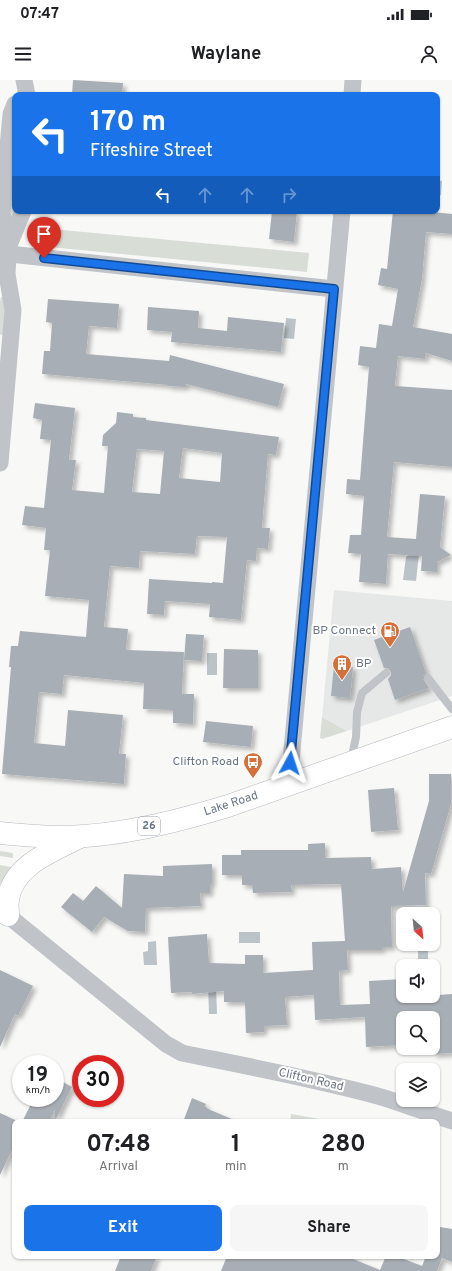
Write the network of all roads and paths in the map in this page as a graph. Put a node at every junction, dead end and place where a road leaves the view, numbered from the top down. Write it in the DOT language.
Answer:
graph roads {
  1 [pos="353,80"];
  2 [pos="352,92"];
  3 [pos="12,112"];
  4 [pos="22,214"];
  5 [pos="342,214"];
  6 [pos="6,250"];
  7 [pos="7,274"];
  8 [pos="334,289"];
  9 [pos="0,292"];
  10 [pos="6,341"];
  11 [pos="1,445"];
  12 [pos="0,463"];
  13 [pos="386,673"];
  14 [pos="428,678"];
  15 [pos="452,709"];
  16 [pos="452,727"];
  17 [pos="351,763"];
  18 [pos="292,783"];
  19 [pos="0,833"];
  20 [pos="83,836"];
  21 [pos="4,912"];
  22 [pos="452,1121"];
  1 -- 2 [label="street"];
  3 -- 6 [label="street"];
  4 -- 6 [label="street"];
  5 -- 8 [label="street"];
  6 -- 7 [label="street"];
  6 -- 8 [label="street"];
  7 -- 9 [label="street"];
  7 -- 10 [label="street"];
  8 -- 18 [label="street"];
  10 -- 11 [label="street"];
  11 -- 12 [label="street"];
  13 -- 17 [label="lane"];
  14 -- 15 [label="lane"];
  16 -- 17 [label="main road, Lake Road / 26"];
  17 -- 18 [label="main road, Lake Road / 26"];
  18 -- 20 [label="main road, Lake Road / 26"];
  19 -- 20 [label="main road, Lake Road / 26"];
  20 -- 21 [label="main road"];
  21 -- 22 [label="street, Clifton Road"];
}
